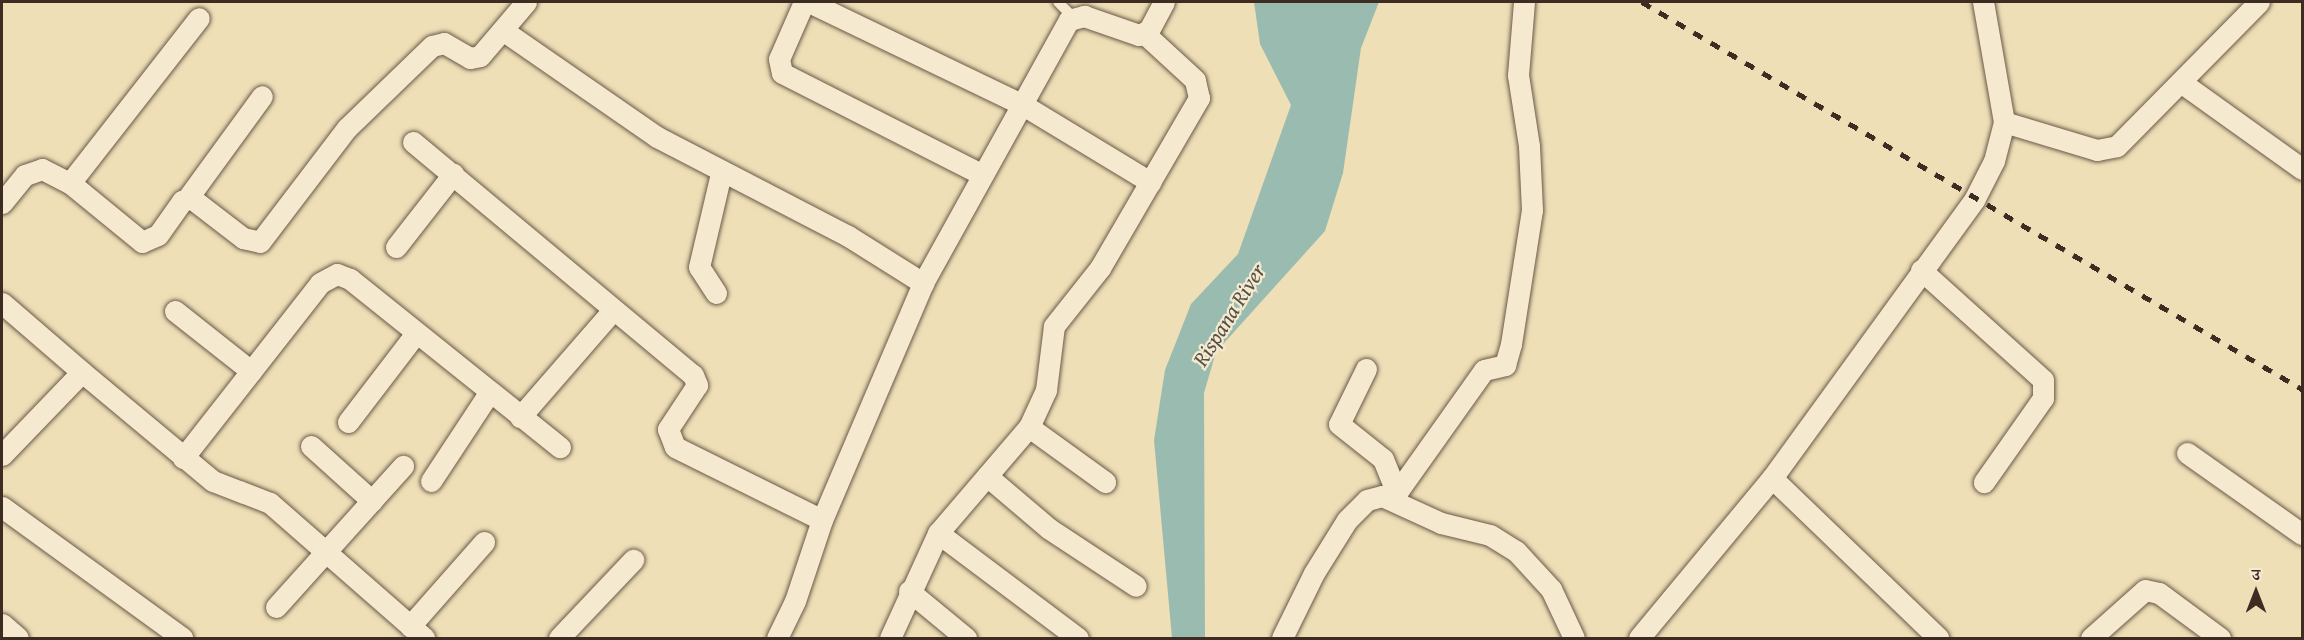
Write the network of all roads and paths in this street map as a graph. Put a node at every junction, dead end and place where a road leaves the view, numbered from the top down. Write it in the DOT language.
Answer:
graph roads {
  1 [pos="526,2"];
  2 [pos="804,2"];
  3 [pos="809,2"];
  4 [pos="1164,2"];
  5 [pos="1524,2"];
  6 [pos="1983,2"];
  7 [pos="2259,2"];
  8 [pos="1066,9"];
  9 [pos="199,18"];
  10 [pos="504,32"];
  11 [pos="1145,34"];
  12 [pos="2182,83"];
  13 [pos="262,96"];
  14 [pos="1023,105"];
  15 [pos="2004,122"];
  16 [pos="412,142"];
  17 [pos="2302,169"];
  18 [pos="721,173"];
  19 [pos="453,174"];
  20 [pos="983,175"];
  21 [pos="1150,182"];
  22 [pos="70,183"];
  23 [pos="187,199"];
  24 [pos="2,203"];
  25 [pos="396,247"];
  26 [pos="1921,270"];
  27 [pos="923,284"];
  28 [pos="716,293"];
  29 [pos="4,309"];
  30 [pos="175,311"];
  31 [pos="612,311"];
  32 [pos="416,333"];
  33 [pos="1366,369"];
  34 [pos="251,371"];
  35 [pos="82,372"];
  36 [pos="489,393"];
  37 [pos="520,417"];
  38 [pos="348,422"];
  39 [pos="1029,427"];
  40 [pos="311,446"];
  41 [pos="560,447"];
  42 [pos="2187,453"];
  43 [pos="2,455"];
  44 [pos="183,458"];
  45 [pos="403,466"];
  46 [pos="987,476"];
  47 [pos="1772,478"];
  48 [pos="431,481"];
  49 [pos="1105,482"];
  50 [pos="1984,482"];
  51 [pos="1395,496"];
  52 [pos="372,501"];
  53 [pos="2,507"];
  54 [pos="822,520"];
  55 [pos="939,533"];
  56 [pos="2302,534"];
  57 [pos="484,542"];
  58 [pos="327,552"];
  59 [pos="633,560"];
  60 [pos="1136,586"];
  61 [pos="909,591"];
  62 [pos="276,607"];
  63 [pos="2,624"];
  64 [pos="417,632"];
  65 [pos="18,639"];
  66 [pos="182,639"];
  67 [pos="559,639"];
  68 [pos="777,639"];
  69 [pos="890,639"];
  70 [pos="966,639"];
  71 [pos="1078,639"];
  72 [pos="1282,639"];
  73 [pos="1574,639"];
  74 [pos="1639,639"];
  75 [pos="1938,639"];
  76 [pos="2091,639"];
  77 [pos="2220,639"];
  1 -- 10 [label="street"];
  2 -- 20 [label="street"];
  3 -- 14 [label="street"];
  4 -- 11 [label="street"];
  5 -- 51 [label="street"];
  6 -- 15 [label="street"];
  7 -- 12 [label="street"];
  8 -- 11 [label="street"];
  8 -- 14 [label="street"];
  9 -- 22 [label="street"];
  10 -- 18 [label="street"];
  10 -- 23 [label="street"];
  11 -- 21 [label="street"];
  12 -- 15 [label="street"];
  12 -- 17 [label="street"];
  13 -- 23 [label="street"];
  14 -- 20 [label="street"];
  14 -- 21 [label="street"];
  15 -- 26 [label="street"];
  16 -- 19 [label="street"];
  18 -- 27 [label="street"];
  18 -- 28 [label="street"];
  19 -- 25 [label="street"];
  19 -- 31 [label="street"];
  20 -- 27 [label="street"];
  21 -- 39 [label="street"];
  22 -- 23 [label="street"];
  22 -- 24 [label="street"];
  26 -- 47 [label="street"];
  26 -- 50 [label="street"];
  27 -- 54 [label="street"];
  29 -- 35 [label="street"];
  30 -- 34 [label="street"];
  31 -- 37 [label="street"];
  31 -- 54 [label="street"];
  32 -- 34 [label="street"];
  32 -- 36 [label="street"];
  32 -- 38 [label="street"];
  33 -- 51 [label="street"];
  34 -- 44 [label="street"];
  35 -- 43 [label="street"];
  35 -- 44 [label="street"];
  36 -- 37 [label="street"];
  36 -- 48 [label="street"];
  37 -- 41 [label="street"];
  39 -- 46 [label="street"];
  39 -- 49 [label="street"];
  40 -- 52 [label="street"];
  42 -- 56 [label="street"];
  44 -- 58 [label="street"];
  45 -- 52 [label="street"];
  46 -- 55 [label="street"];
  46 -- 60 [label="street"];
  47 -- 74 [label="street"];
  47 -- 75 [label="street"];
  51 -- 72 [label="street"];
  51 -- 73 [label="street"];
  52 -- 58 [label="street"];
  53 -- 66 [label="street"];
  54 -- 68 [label="street"];
  55 -- 61 [label="street"];
  55 -- 71 [label="street"];
  57 -- 64 [label="street"];
  58 -- 62 [label="street"];
  58 -- 64 [label="street"];
  59 -- 67 [label="street"];
  61 -- 69 [label="street"];
  61 -- 70 [label="street"];
  63 -- 65 [label="street"];
  76 -- 77 [label="street"];
}
